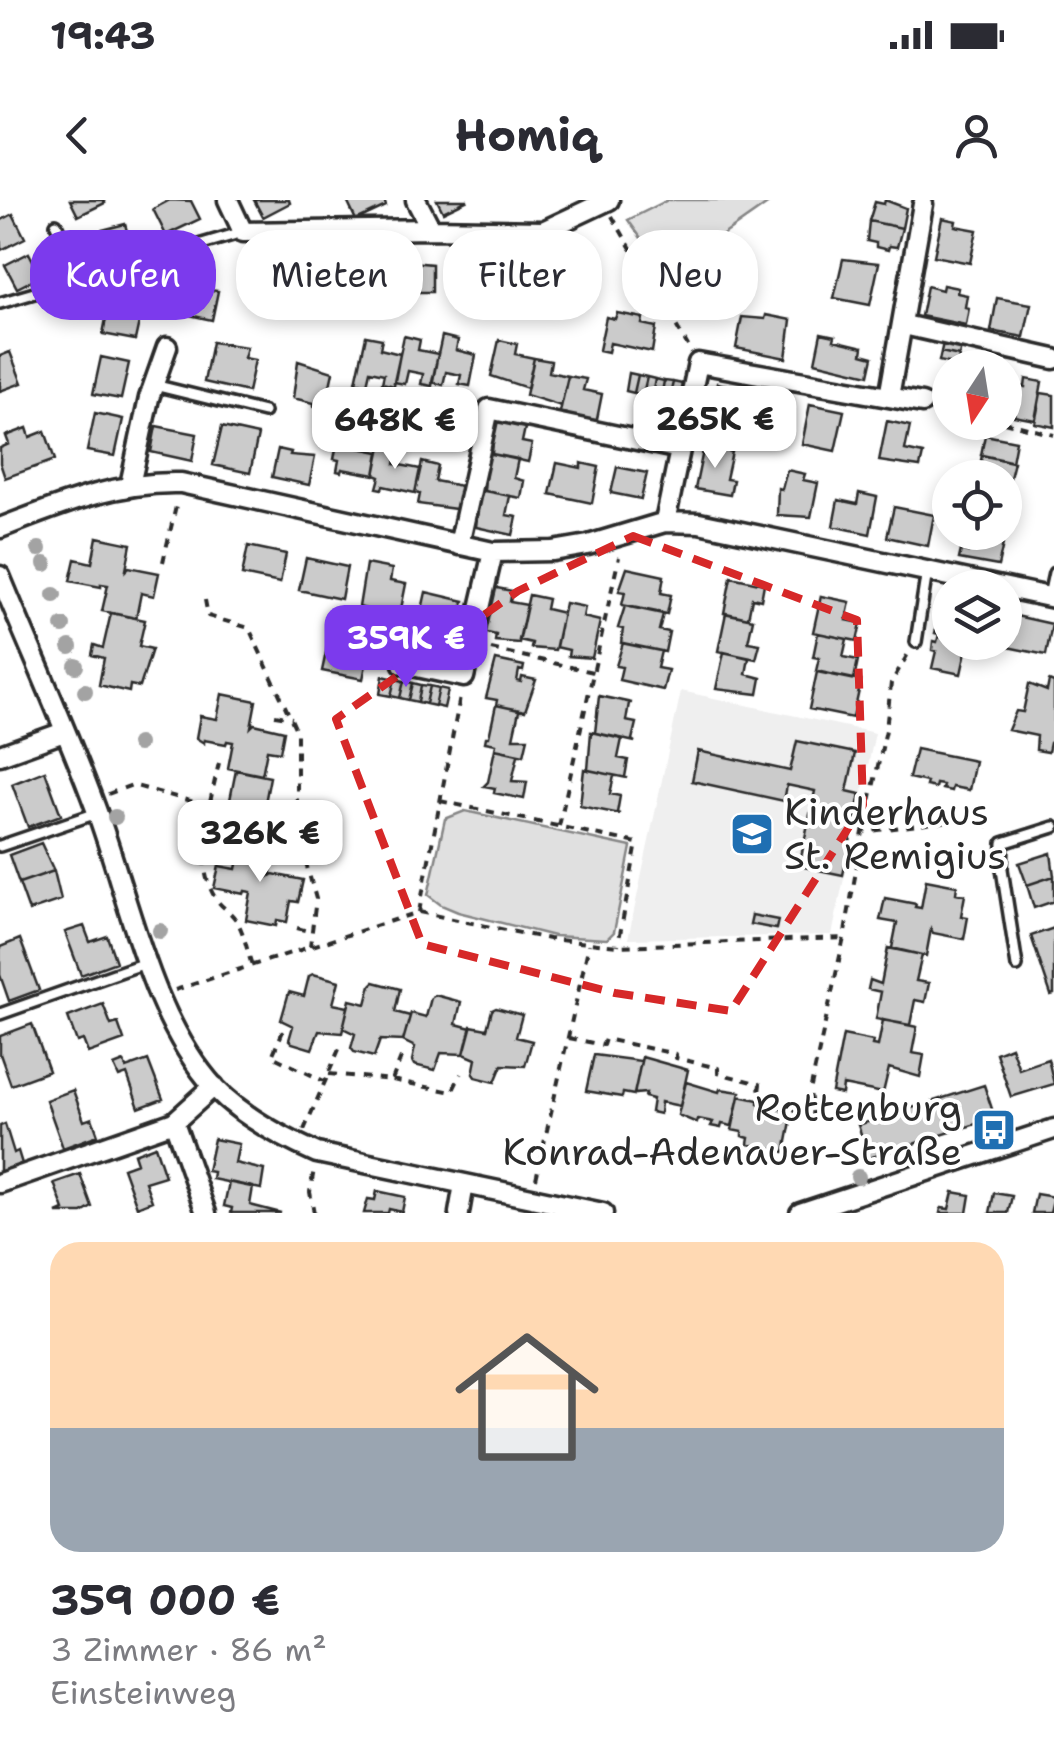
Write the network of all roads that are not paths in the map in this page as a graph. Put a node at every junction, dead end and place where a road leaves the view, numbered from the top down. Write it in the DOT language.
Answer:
graph roads {
  1 [pos="228,200"];
  2 [pos="416,200"];
  3 [pos="606,201"];
  4 [pos="923,204"];
  5 [pos="56,224"];
  6 [pos="431,229"];
  7 [pos="59,230"];
  8 [pos="242,230"];
  9 [pos="368,230"];
  10 [pos="30,294"];
  11 [pos="0,303"];
  12 [pos="904,326"];
  13 [pos="167,347"];
  14 [pos="1054,359"];
  15 [pos="154,385"];
  16 [pos="377,394"];
  17 [pos="889,397"];
  18 [pos="922,403"];
  19 [pos="264,412"];
  20 [pos="487,419"];
  21 [pos="680,449"];
  22 [pos="130,484"];
  23 [pos="665,522"];
  24 [pos="0,528"];
  25 [pos="459,545"];
  26 [pos="493,552"];
  27 [pos="927,568"];
  28 [pos="1054,573"];
  29 [pos="0,576"];
  30 [pos="1052,597"];
  31 [pos="916,642"];
  32 [pos="403,664"];
  33 [pos="64,732"];
  34 [pos="0,755"];
  35 [pos="95,807"];
  36 [pos="1054,827"];
  37 [pos="0,846"];
  38 [pos="148,962"];
  39 [pos="1017,966"];
  40 [pos="0,1014"];
  41 [pos="214,1086"];
  42 [pos="174,1122"];
  43 [pos="1054,1129"];
  44 [pos="0,1182"];
  45 [pos="464,1184"];
  46 [pos="206,1213"];
  47 [pos="458,1213"];
  48 [pos="603,1213"];
  49 [pos="800,1213"];
  1 -- 8 [label="street"];
  2 -- 6 [label="street"];
  3 -- 6 [label="street"];
  4 -- 12 [label="street"];
  5 -- 7 [label="lane"];
  6 -- 9 [label="street"];
  10 -- 11 [label="lane"];
  12 -- 14 [label="street"];
  12 -- 17 [label="street"];
  13 -- 15 [label="street"];
  15 -- 19 [label="lane"];
  15 -- 22 [label="street"];
  16 -- 20 [label="lane"];
  17 -- 18 [label="street"];
  17 -- 21 [label="street"];
  20 -- 21 [label="street"];
  20 -- 25 [label="street"];
  21 -- 23 [label="street"];
  22 -- 24 [label="street"];
  22 -- 25 [label="street"];
  23 -- 26 [label="street"];
  23 -- 27 [label="street"];
  25 -- 26 [label="street"];
  26 -- 32 [label="street"];
  27 -- 30 [label="street"];
  27 -- 31 [label="lane"];
  28 -- 30 [label="lane"];
  29 -- 33 [label="street"];
  33 -- 34 [label="street"];
  33 -- 35 [label="street"];
  35 -- 37 [label="lane"];
  35 -- 38 [label="street"];
  36 -- 39 [label="lane"];
  38 -- 40 [label="lane"];
  38 -- 41 [label="street"];
  41 -- 42 [label="street"];
  41 -- 45 [label="street"];
  42 -- 44 [label="street"];
  42 -- 46 [label="street"];
  43 -- 49 [label="street"];
  45 -- 47 [label="street"];
  45 -- 48 [label="street"];
}
